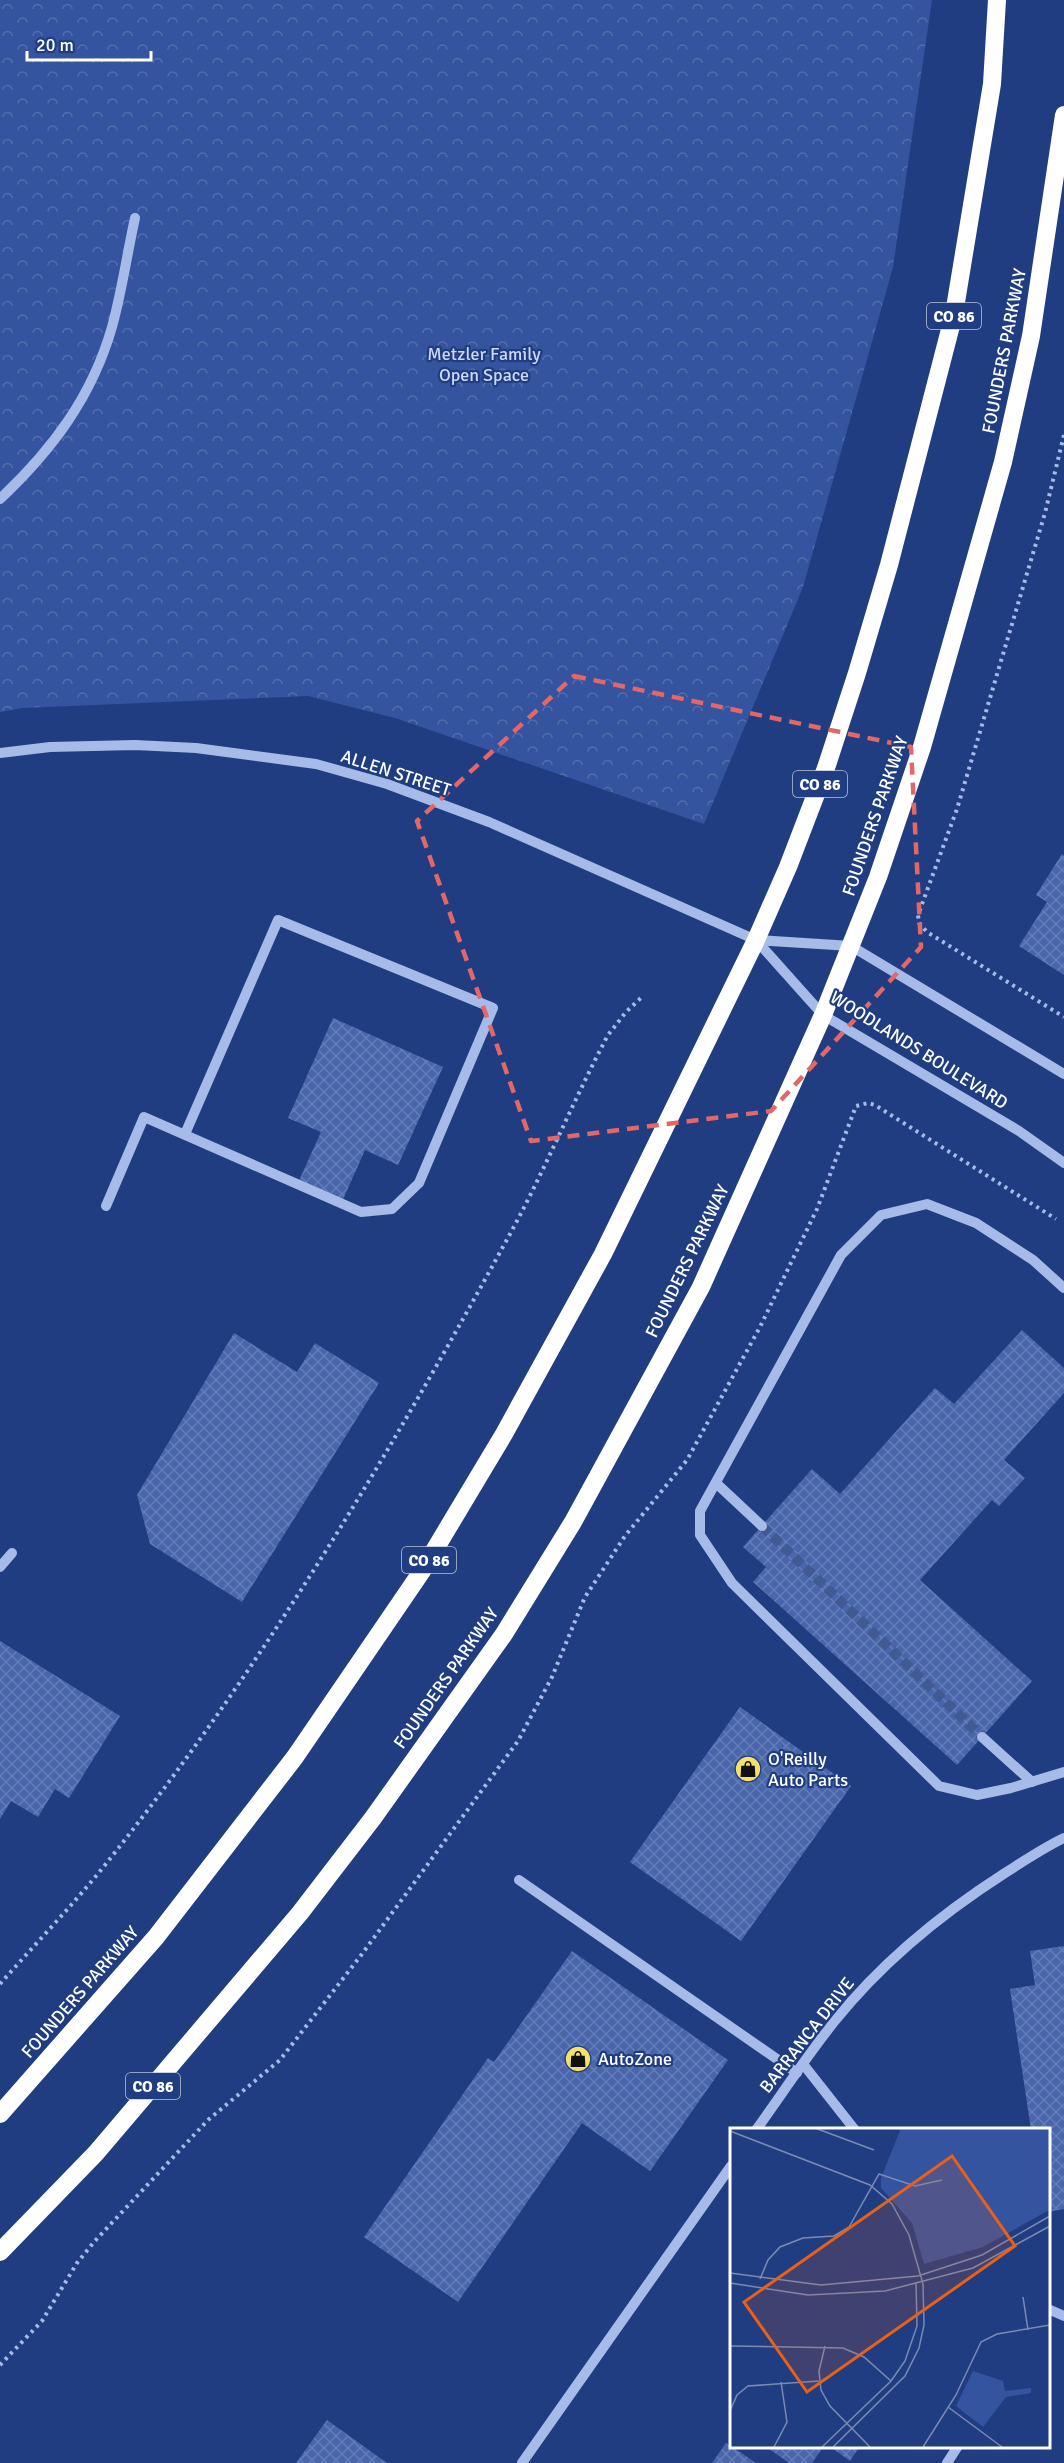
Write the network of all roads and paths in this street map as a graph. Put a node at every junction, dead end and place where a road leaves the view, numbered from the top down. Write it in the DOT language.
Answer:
graph roads {
  1 [pos="997,0"];
  2 [pos="1064,115"];
  3 [pos="135,218"];
  4 [pos="1064,435"];
  5 [pos="0,499"];
  6 [pos="0,753"];
  7 [pos="756,940"];
  8 [pos="851,946"];
  9 [pos="644,996"];
  10 [pos="824,1015"];
  11 [pos="1064,1017"];
  12 [pos="1064,1074"];
  13 [pos="185,1134"];
  14 [pos="1064,1163"];
  15 [pos="106,1206"];
  16 [pos="1056,1219"];
  17 [pos="1064,1288"];
  18 [pos="716,1483"];
  19 [pos="762,1526"];
  20 [pos="12,1552"];
  21 [pos="0,1567"];
  22 [pos="982,1737"];
  23 [pos="1064,1772"];
  24 [pos="1032,1782"];
  25 [pos="1064,1839"];
  26 [pos="519,1880"];
  27 [pos="0,1984"];
  28 [pos="800,2068"];
  29 [pos="0,2114"];
  30 [pos="757,2128"];
  31 [pos="853,2128"];
  32 [pos="730,2167"];
  33 [pos="0,2252"];
  34 [pos="1049,2310"];
  35 [pos="1064,2316"];
  36 [pos="0,2365"];
  37 [pos="957,2448"];
  38 [pos="522,2463"];
  39 [pos="947,2463"];
  1 -- 7 [label="highway, FOUNDERS PARKWAY / CO 86"];
  2 -- 8 [label="highway, FOUNDERS PARKWAY / CO 86"];
  3 -- 5 [label="street"];
  4 -- 11 [label="path"];
  6 -- 7 [label="street, ALLEN STREET"];
  7 -- 8 [label="street"];
  7 -- 10 [label="street, WOODLANDS BOULEVARD"];
  7 -- 29 [label="highway, FOUNDERS PARKWAY / CO 86"];
  8 -- 10 [label="highway, FOUNDERS PARKWAY / CO 86"];
  8 -- 12 [label="street"];
  9 -- 27 [label="path"];
  10 -- 14 [label="street, WOODLANDS BOULEVARD"];
  10 -- 33 [label="highway, FOUNDERS PARKWAY / CO 86"];
  13 -- 13 [label="street"];
  13 -- 15 [label="street"];
  16 -- 36 [label="path"];
  17 -- 18 [label="street"];
  18 -- 19 [label="street"];
  18 -- 24 [label="street"];
  20 -- 21 [label="street"];
  22 -- 24 [label="street"];
  23 -- 24 [label="street"];
  25 -- 28 [label="street, BARRANCA DRIVE"];
  26 -- 28 [label="street"];
  28 -- 30 [label="street, BARRANCA DRIVE"];
  28 -- 31 [label="street"];
  32 -- 38 [label="street"];
  34 -- 35 [label="street"];
  37 -- 39 [label="street"];
}
